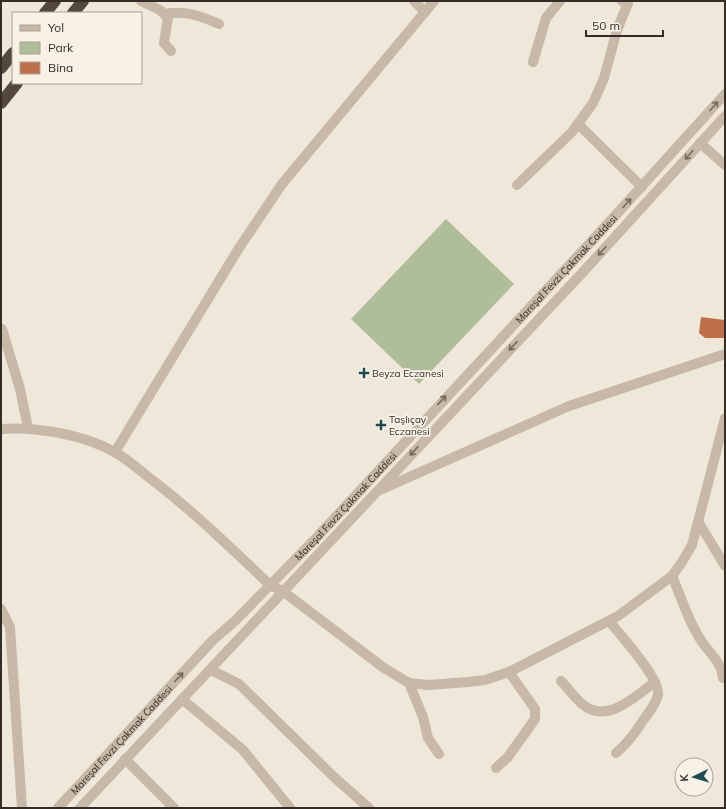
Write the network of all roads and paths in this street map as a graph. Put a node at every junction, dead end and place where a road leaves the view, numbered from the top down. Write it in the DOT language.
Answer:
graph roads {
  1 [pos="55,1"];
  2 [pos="83,1"];
  3 [pos="144,1"];
  4 [pos="414,1"];
  5 [pos="434,1"];
  6 [pos="560,1"];
  7 [pos="622,1"];
  8 [pos="46,12"];
  9 [pos="74,12"];
  10 [pos="425,12"];
  11 [pos="165,14"];
  12 [pos="219,24"];
  13 [pos="171,51"];
  14 [pos="12,54"];
  15 [pos="533,62"];
  16 [pos="1,68"];
  17 [pos="16,84"];
  18 [pos="725,94"];
  19 [pos="1,103"];
  20 [pos="725,116"];
  21 [pos="578,124"];
  22 [pos="700,143"];
  23 [pos="725,165"];
  24 [pos="517,185"];
  25 [pos="642,187"];
  26 [pos="2,329"];
  27 [pos="725,354"];
  28 [pos="725,418"];
  29 [pos="28,428"];
  30 [pos="1,429"];
  31 [pos="115,452"];
  32 [pos="376,491"];
  33 [pos="699,523"];
  34 [pos="725,566"];
  35 [pos="672,576"];
  36 [pos="270,585"];
  37 [pos="284,592"];
  38 [pos="1,609"];
  39 [pos="609,621"];
  40 [pos="211,670"];
  41 [pos="509,672"];
  42 [pos="723,678"];
  43 [pos="561,681"];
  44 [pos="655,682"];
  45 [pos="410,683"];
  46 [pos="182,699"];
  47 [pos="616,753"];
  48 [pos="438,754"];
  49 [pos="125,758"];
  50 [pos="496,768"];
  51 [pos="22,808"];
  52 [pos="58,808"];
  53 [pos="80,808"];
  54 [pos="174,808"];
  55 [pos="290,808"];
  56 [pos="369,808"];
  1 -- 8 [label="highway"];
  2 -- 9 [label="highway"];
  3 -- 11 [label="street"];
  4 -- 10 [label="street"];
  5 -- 10 [label="street"];
  6 -- 15 [label="street"];
  7 -- 21 [label="street"];
  10 -- 31 [label="street"];
  11 -- 12 [label="street"];
  11 -- 13 [label="street"];
  14 -- 16 [label="highway"];
  17 -- 19 [label="highway"];
  25 -- 18 [label="street, Mareşal Fevzi Çakmak Caddesi, one-way"];
  20 -- 22 [label="street, Mareşal Fevzi Çakmak Caddesi"];
  21 -- 24 [label="street"];
  21 -- 25 [label="street"];
  22 -- 23 [label="street"];
  22 -- 32 [label="street, Mareşal Fevzi Çakmak Caddesi, one-way"];
  36 -- 25 [label="street, Mareşal Fevzi Çakmak Caddesi, one-way"];
  26 -- 29 [label="street"];
  27 -- 32 [label="street"];
  28 -- 33 [label="street"];
  29 -- 30 [label="street"];
  29 -- 31 [label="street"];
  31 -- 36 [label="street"];
  32 -- 37 [label="street, Mareşal Fevzi Çakmak Caddesi"];
  33 -- 34 [label="street"];
  33 -- 35 [label="street"];
  35 -- 39 [label="street"];
  35 -- 42 [label="street"];
  36 -- 37 [label="street"];
  52 -- 36 [label="street, Mareşal Fevzi Çakmak Caddesi, one-way"];
  37 -- 40 [label="street, Mareşal Fevzi Çakmak Caddesi"];
  37 -- 45 [label="street"];
  38 -- 51 [label="street"];
  39 -- 41 [label="street"];
  39 -- 44 [label="street"];
  40 -- 46 [label="street, Mareşal Fevzi Çakmak Caddesi"];
  40 -- 56 [label="street"];
  41 -- 45 [label="street"];
  41 -- 50 [label="street"];
  43 -- 44 [label="street"];
  44 -- 47 [label="street"];
  45 -- 48 [label="street"];
  46 -- 49 [label="street, Mareşal Fevzi Çakmak Caddesi"];
  46 -- 55 [label="street"];
  49 -- 53 [label="street, Mareşal Fevzi Çakmak Caddesi"];
  49 -- 54 [label="street"];
}
